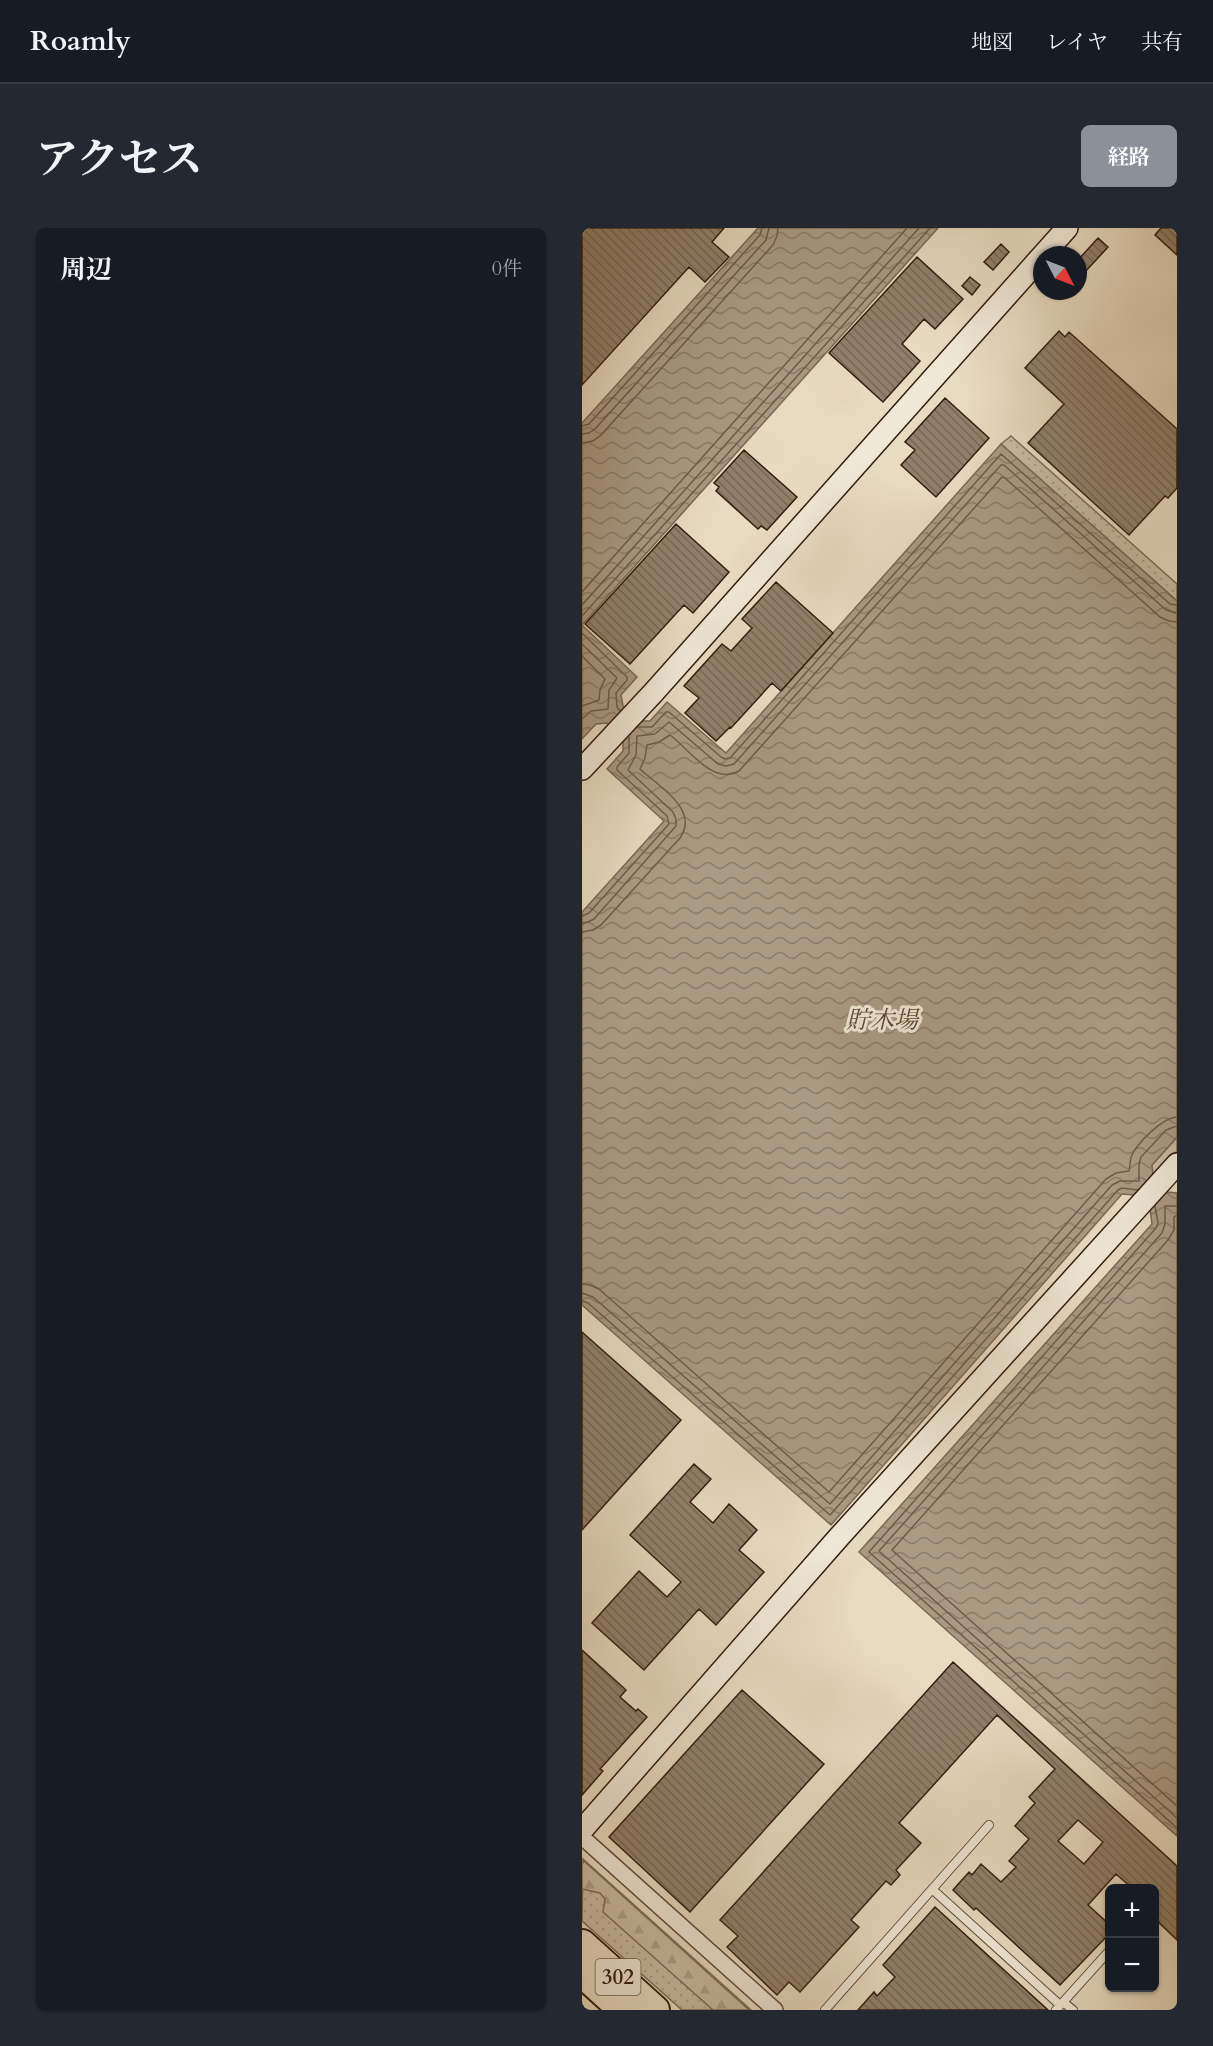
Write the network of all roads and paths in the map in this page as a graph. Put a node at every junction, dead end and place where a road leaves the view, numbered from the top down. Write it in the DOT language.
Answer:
graph roads {
  1 [pos="1067,228"];
  2 [pos="1052,246"];
  3 [pos="1033,267"];
  4 [pos="582,769"];
  5 [pos="1177,1164"];
  6 [pos="989,1826"];
  7 [pos="582,1830"];
  8 [pos="582,1837"];
  9 [pos="932,1889"];
  10 [pos="582,1944"];
  11 [pos="1105,1956"];
  12 [pos="582,1973"];
  13 [pos="1060,2006"];
  14 [pos="623,2010"];
  15 [pos="654,2010"];
  16 [pos="775,2010"];
  17 [pos="825,2010"];
  18 [pos="1072,2010"];
  1 -- 2 [label="street"];
  3 -- 4 [label="street"];
  5 -- 7 [label="street"];
  6 -- 9 [label="lane"];
  8 -- 16 [label="street"];
  9 -- 13 [label="lane"];
  9 -- 17 [label="lane"];
  10 -- 15 [label="highway, 302"];
  11 -- 13 [label="lane"];
  12 -- 14 [label="highway, 302"];
  13 -- 18 [label="lane"];
}
